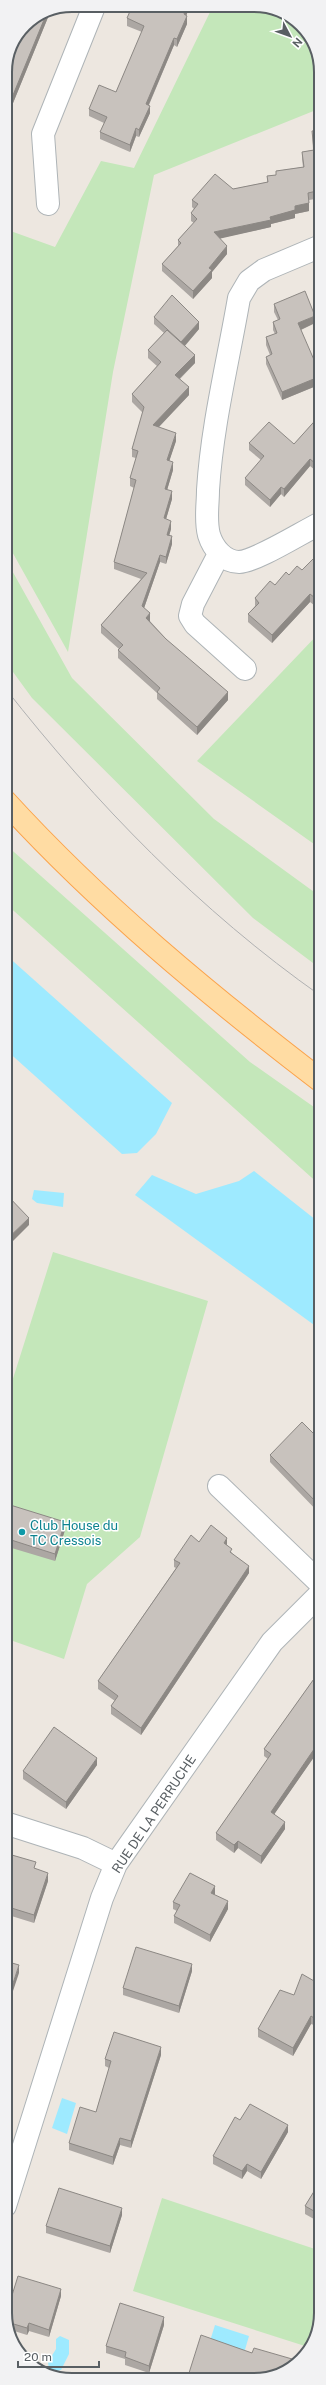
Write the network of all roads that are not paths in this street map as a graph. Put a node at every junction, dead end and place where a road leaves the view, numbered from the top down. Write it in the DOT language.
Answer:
graph roads {
  1 [pos="93,12"];
  2 [pos="48,204"];
  3 [pos="314,249"];
  4 [pos="314,528"];
  5 [pos="219,554"];
  6 [pos="245,669"];
  7 [pos="12,809"];
  8 [pos="314,1076"];
  9 [pos="219,1486"];
  10 [pos="314,1577"];
  11 [pos="314,1600"];
  12 [pos="12,1825"];
  13 [pos="116,1864"];
  14 [pos="12,2184"];
  1 -- 2 [label="street"];
  3 -- 5 [label="street"];
  4 -- 5 [label="street"];
  5 -- 6 [label="street"];
  7 -- 8 [label="main road"];
  9 -- 10 [label="street"];
  11 -- 13 [label="street, RUE DE LA PERRUCHE"];
  12 -- 13 [label="street"];
  13 -- 14 [label="street, RUE DE LA PERRUCHE"];
}
